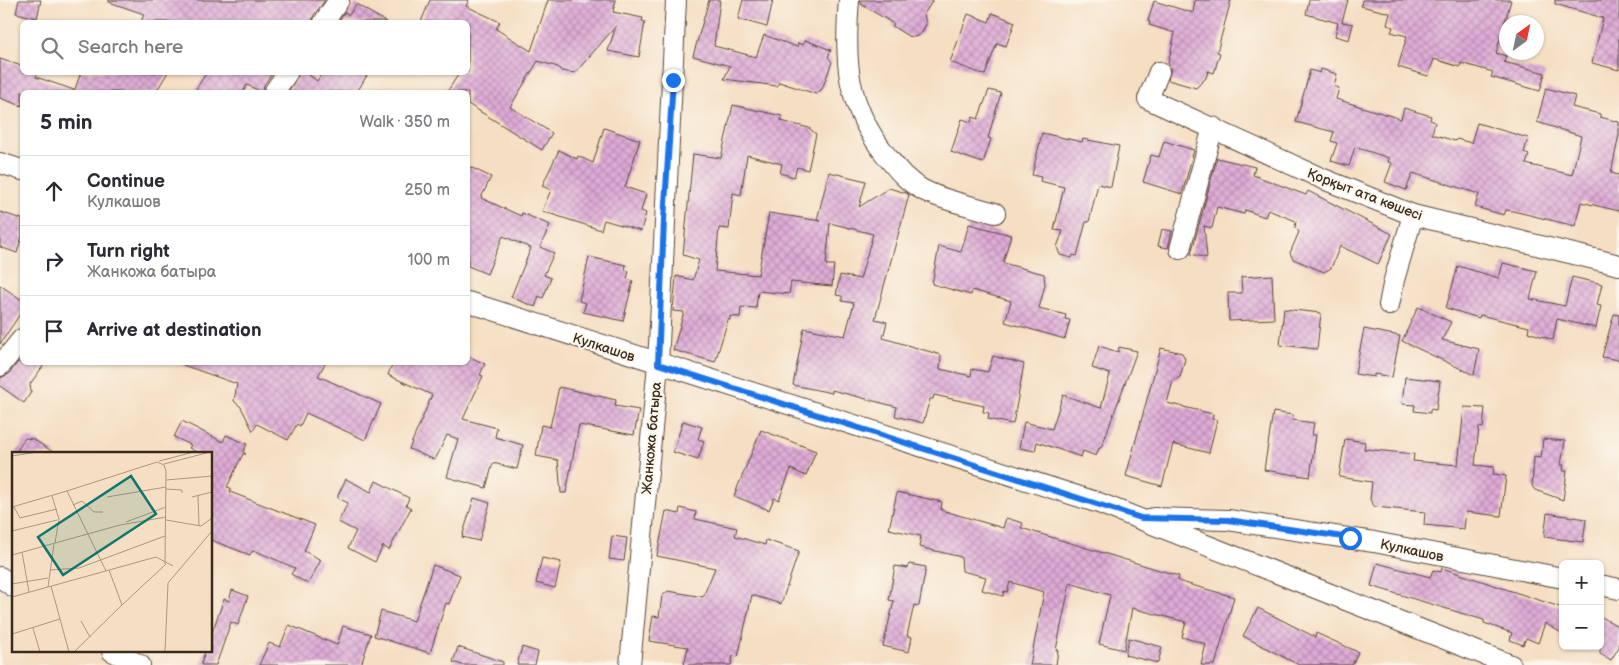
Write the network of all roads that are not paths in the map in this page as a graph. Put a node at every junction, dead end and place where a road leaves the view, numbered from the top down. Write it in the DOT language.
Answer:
graph roads {
  1 [pos="339,0"];
  2 [pos="676,0"];
  3 [pos="849,0"];
  4 [pos="325,20"];
  5 [pos="1159,72"];
  6 [pos="286,75"];
  7 [pos="275,90"];
  8 [pos="1213,127"];
  9 [pos="0,163"];
  10 [pos="20,169"];
  11 [pos="995,213"];
  12 [pos="1413,215"];
  13 [pos="1180,249"];
  14 [pos="1619,266"];
  15 [pos="470,303"];
  16 [pos="1389,305"];
  17 [pos="20,341"];
  18 [pos="658,364"];
  19 [pos="0,366"];
  20 [pos="1141,518"];
  21 [pos="0,577"];
  22 [pos="1559,577"];
  23 [pos="12,586"];
  24 [pos="1604,586"];
  25 [pos="1619,589"];
  26 [pos="114,652"];
  27 [pos="140,665"];
  28 [pos="630,665"];
  29 [pos="1511,665"];
  1 -- 4 [label="street"];
  2 -- 18 [label="street, Жанкожа батыра"];
  3 -- 11 [label="street"];
  5 -- 8 [label="street, Қорқыт ата көшесі"];
  6 -- 7 [label="street"];
  8 -- 12 [label="street, Қорқыт ата көшесі"];
  8 -- 13 [label="street"];
  9 -- 10 [label="street"];
  12 -- 14 [label="street, Қорқыт ата көшесі"];
  12 -- 16 [label="street"];
  15 -- 18 [label="street, Кулкашов"];
  17 -- 19 [label="street"];
  18 -- 20 [label="street, Кулкашов"];
  18 -- 28 [label="street, Жанкожа батыра"];
  20 -- 22 [label="street, Кулкашов"];
  20 -- 29 [label="street, Кулкашов"];
  21 -- 23 [label="street"];
  24 -- 25 [label="street"];
  26 -- 27 [label="street"];
}
